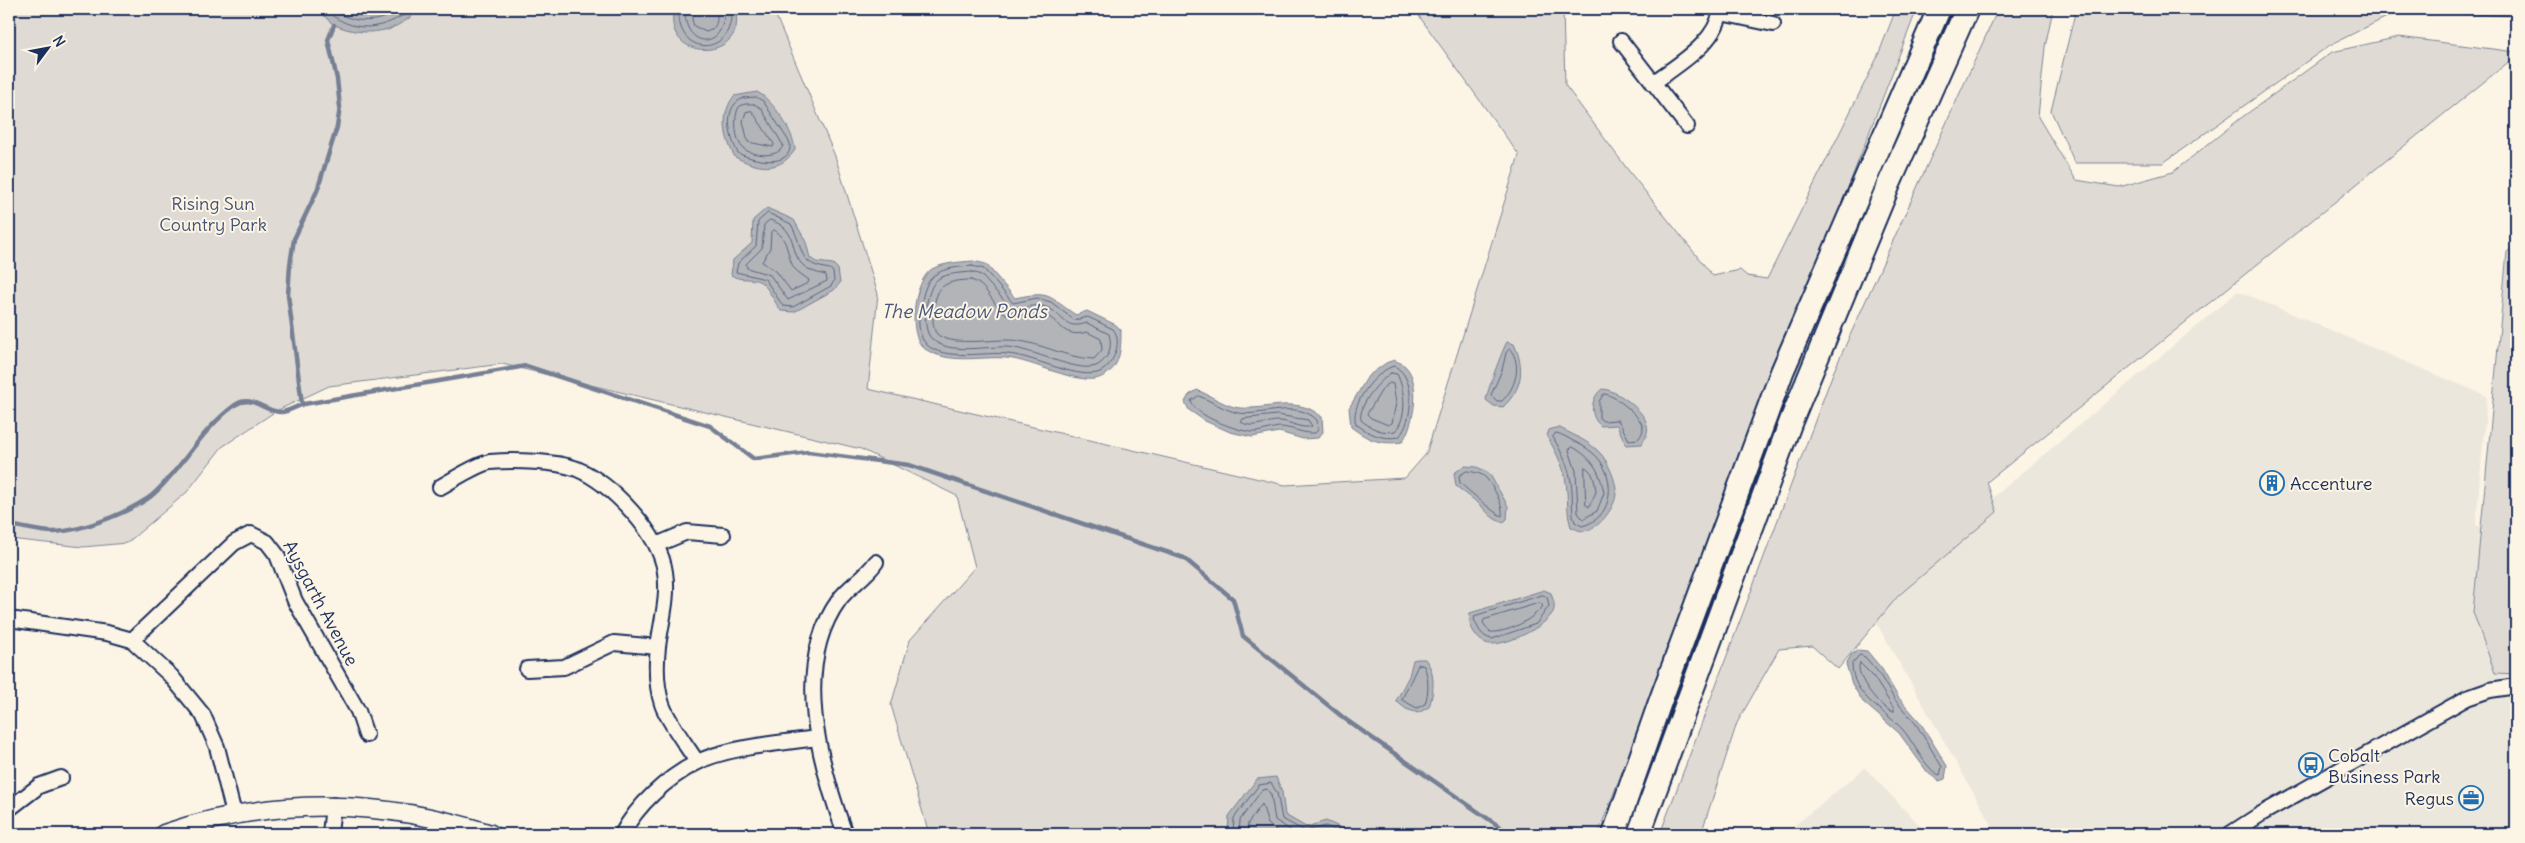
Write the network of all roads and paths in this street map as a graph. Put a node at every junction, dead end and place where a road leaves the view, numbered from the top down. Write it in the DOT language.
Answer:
graph roads {
  1 [pos="1939,9"];
  2 [pos="1967,9"];
  3 [pos="1721,11"];
  4 [pos="1773,24"];
  5 [pos="1621,41"];
  6 [pos="1654,83"];
  7 [pos="1687,126"];
  8 [pos="440,487"];
  9 [pos="723,535"];
  10 [pos="656,544"];
  11 [pos="876,562"];
  12 [pos="9,618"];
  13 [pos="132,640"];
  14 [pos="658,647"];
  15 [pos="527,669"];
  16 [pos="2516,686"];
  17 [pos="366,735"];
  18 [pos="817,738"];
  19 [pos="697,762"];
  20 [pos="62,778"];
  21 [pos="333,805"];
  22 [pos="9,809"];
  23 [pos="234,814"];
  24 [pos="164,834"];
  25 [pos="330,834"];
  26 [pos="491,834"];
  27 [pos="622,834"];
  28 [pos="845,834"];
  29 [pos="1614,834"];
  30 [pos="1639,834"];
  31 [pos="2230,834"];
  1 -- 29 [label="highway"];
  2 -- 30 [label="highway"];
  3 -- 4 [label="street"];
  3 -- 6 [label="street"];
  5 -- 6 [label="street"];
  6 -- 7 [label="street"];
  8 -- 10 [label="street"];
  9 -- 10 [label="street"];
  10 -- 14 [label="street"];
  11 -- 18 [label="street"];
  12 -- 13 [label="street"];
  13 -- 17 [label="street, Aysgarth Avenue"];
  13 -- 23 [label="street"];
  14 -- 15 [label="street"];
  14 -- 19 [label="street"];
  16 -- 31 [label="street"];
  18 -- 19 [label="street"];
  18 -- 28 [label="street"];
  19 -- 27 [label="street"];
  20 -- 22 [label="street"];
  21 -- 23 [label="street"];
  21 -- 25 [label="street"];
  21 -- 26 [label="street"];
  23 -- 24 [label="street"];
}
